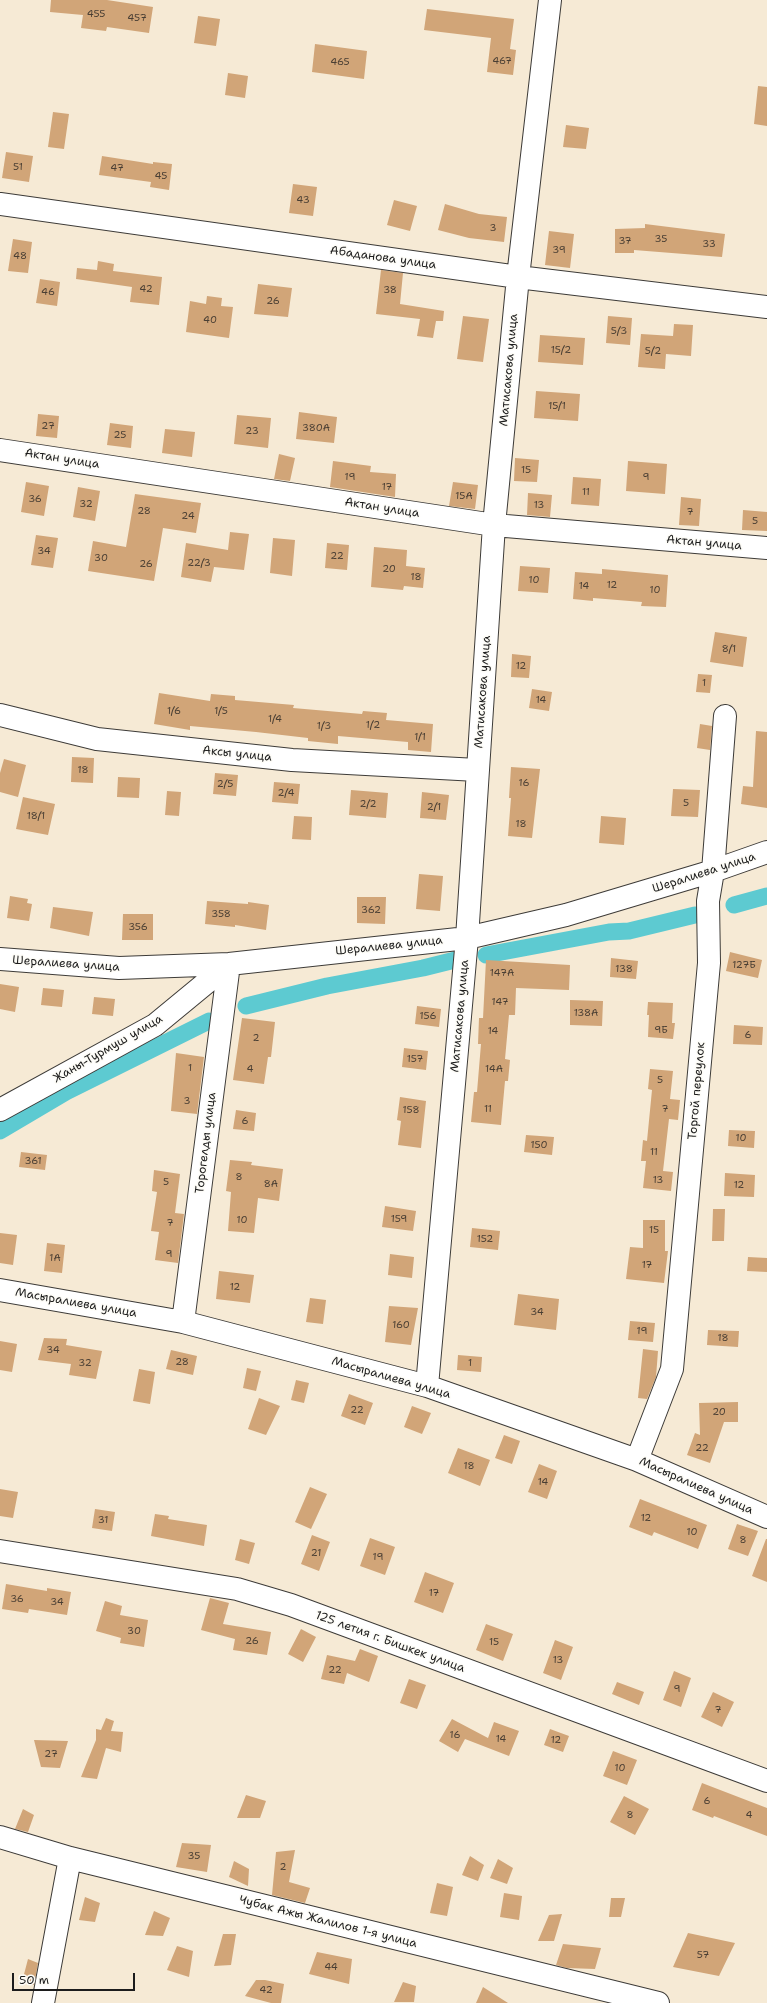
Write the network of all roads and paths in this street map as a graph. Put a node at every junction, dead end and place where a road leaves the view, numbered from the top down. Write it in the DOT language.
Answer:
graph roads {
  1 [pos="550,0"];
  2 [pos="0,204"];
  3 [pos="518,277"];
  4 [pos="767,307"];
  5 [pos="0,450"];
  6 [pos="494,525"];
  7 [pos="767,548"];
  8 [pos="0,715"];
  9 [pos="725,716"];
  10 [pos="477,770"];
  11 [pos="767,852"];
  12 [pos="713,871"];
  13 [pos="468,938"];
  14 [pos="0,959"];
  15 [pos="229,964"];
  16 [pos="0,1110"];
  17 [pos="0,1290"];
  18 [pos="183,1322"];
  19 [pos="427,1386"];
  20 [pos="637,1460"];
  21 [pos="767,1517"];
  22 [pos="0,1551"];
  23 [pos="767,1781"];
  24 [pos="0,1837"];
  25 [pos="70,1858"];
  26 [pos="43,2003"];
  27 [pos="658,2003"];
  1 -- 3 [label="street, Матисакова улица"];
  2 -- 3 [label="street, Абаданова улица"];
  3 -- 4 [label="street, Абаданова улица"];
  3 -- 6 [label="street, Матисакова улица"];
  5 -- 6 [label="street, Актан улица"];
  6 -- 7 [label="street, Актан улица"];
  6 -- 10 [label="street, Матисакова улица"];
  8 -- 10 [label="street, Аксы улица"];
  9 -- 12 [label="street, Торгой переулок"];
  10 -- 13 [label="street, Матисакова улица"];
  11 -- 12 [label="street, Шералиева улица"];
  12 -- 13 [label="street, Шералиева улица"];
  12 -- 20 [label="street, Торгой переулок"];
  13 -- 15 [label="street, Шералиева улица"];
  13 -- 19 [label="street, Матисакова улица"];
  14 -- 15 [label="street, Шералиева улица"];
  15 -- 16 [label="street, Жаны-Турмуш улица"];
  15 -- 18 [label="street, Торогелды улица"];
  17 -- 18 [label="street, Масыралиева улица"];
  18 -- 19 [label="street, Масыралиева улица"];
  19 -- 20 [label="street, Масыралиева улица"];
  20 -- 21 [label="street, Масыралиева улица"];
  22 -- 23 [label="street, 125 летия г. Бишкек улица"];
  24 -- 25 [label="street, Чубак Ажы Жалилов 1-я улица"];
  25 -- 26 [label="street"];
  25 -- 27 [label="street, Чубак Ажы Жалилов 1-я улица"];
}
